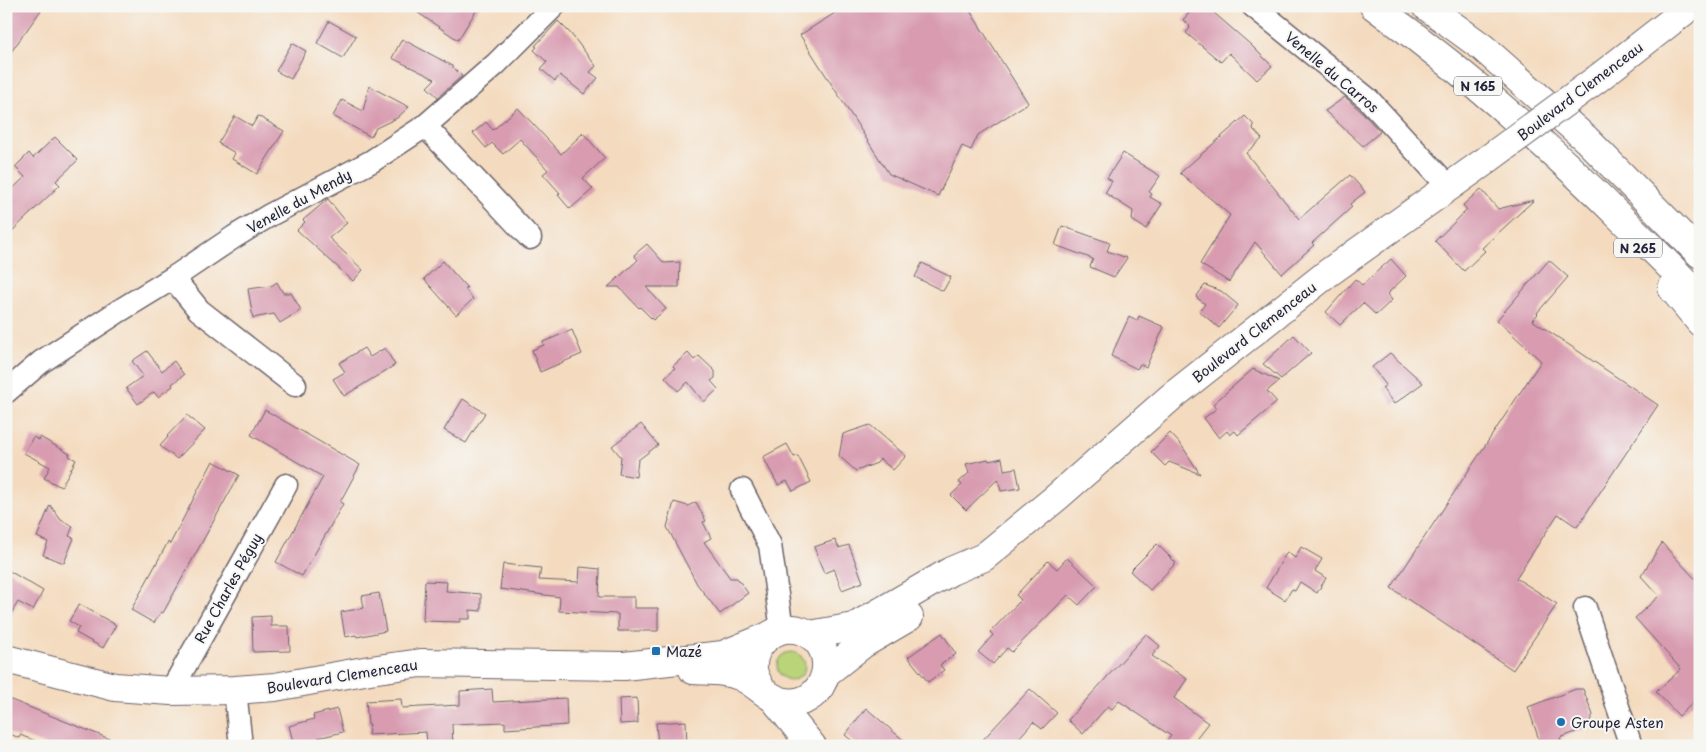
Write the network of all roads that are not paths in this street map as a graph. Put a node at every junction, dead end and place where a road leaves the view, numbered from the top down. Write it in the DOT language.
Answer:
graph roads {
  1 [pos="554,6"];
  2 [pos="1253,6"];
  3 [pos="1374,6"];
  4 [pos="1426,6"];
  5 [pos="1691,6"];
  6 [pos="1697,6"];
  7 [pos="1700,10"];
  8 [pos="425,126"];
  9 [pos="1577,174"];
  10 [pos="1449,186"];
  11 [pos="530,238"];
  12 [pos="1700,254"];
  13 [pos="173,278"];
  14 [pos="1700,298"];
  15 [pos="1700,322"];
  16 [pos="295,385"];
  17 [pos="6,392"];
  18 [pos="286,484"];
  19 [pos="742,490"];
  20 [pos="984,557"];
  21 [pos="1585,608"];
  22 [pos="774,634"];
  23 [pos="810,635"];
  24 [pos="6,659"];
  25 [pos="624,666"];
  26 [pos="822,681"];
  27 [pos="236,690"];
  28 [pos="171,691"];
  29 [pos="768,694"];
  30 [pos="812,745"];
  31 [pos="241,746"];
  32 [pos="1631,746"];
  1 -- 8 [label="street, Venelle du Mendy"];
  2 -- 10 [label="street, Venelle du Carros"];
  3 -- 9 [label="main road, N 165"];
  4 -- 12 [label="main road, N 165"];
  5 -- 10 [label="main road, Boulevard Clemenceau, bridge"];
  6 -- 7 [label="street"];
  8 -- 11 [label="street"];
  8 -- 13 [label="street, Venelle du Mendy"];
  9 -- 14 [label="main road, N 165"];
  9 -- 15 [label="main road, N 265"];
  10 -- 20 [label="main road, Boulevard Clemenceau"];
  13 -- 16 [label="street"];
  13 -- 17 [label="street, Venelle du Mendy"];
  18 -- 28 [label="street, Rue Charles Péguy"];
  19 -- 22 [label="street"];
  20 -- 23 [label="main road, Boulevard Clemenceau"];
  20 -- 26 [label="main road"];
  21 -- 32 [label="street"];
  22 -- 23 [label="main road"];
  22 -- 25 [label="main road, Boulevard Clemenceau"];
  22 -- 29 [label="main road"];
  23 -- 26 [label="main road"];
  24 -- 28 [label="main road, Boulevard Clemenceau"];
  25 -- 27 [label="main road, Boulevard Clemenceau"];
  25 -- 29 [label="main road"];
  26 -- 29 [label="main road"];
  26 -- 30 [label="main road"];
  27 -- 28 [label="main road, Boulevard Clemenceau"];
  27 -- 31 [label="street"];
  29 -- 30 [label="main road"];
}
